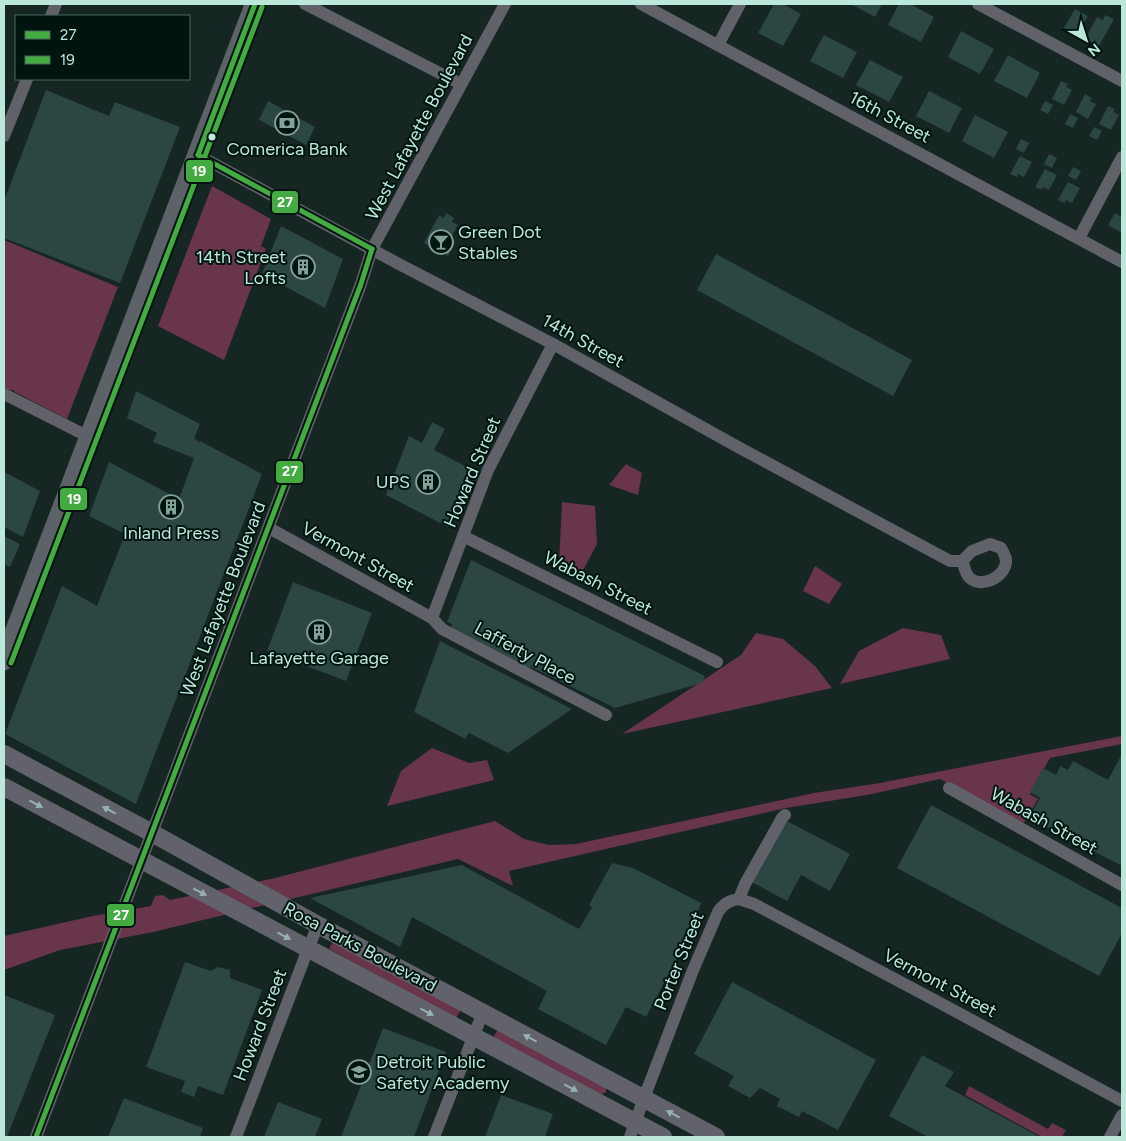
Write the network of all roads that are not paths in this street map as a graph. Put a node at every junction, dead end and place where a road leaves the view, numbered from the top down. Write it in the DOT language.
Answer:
graph roads {
  1 [pos="255,4"];
  2 [pos="305,4"];
  3 [pos="505,4"];
  4 [pos="641,4"];
  5 [pos="740,4"];
  6 [pos="978,4"];
  7 [pos="718,45"];
  8 [pos="26,80"];
  9 [pos="1122,81"];
  10 [pos="462,84"];
  11 [pos="4,136"];
  12 [pos="198,155"];
  13 [pos="1122,156"];
  14 [pos="1079,238"];
  15 [pos="372,250"];
  16 [pos="1122,262"];
  17 [pos="553,344"];
  18 [pos="4,394"];
  19 [pos="89,437"];
  20 [pos="268,528"];
  21 [pos="463,536"];
  22 [pos="956,561"];
  23 [pos="432,618"];
  24 [pos="4,660"];
  25 [pos="717,662"];
  26 [pos="606,715"];
  27 [pos="4,754"];
  28 [pos="4,786"];
  29 [pos="949,788"];
  30 [pos="785,815"];
  31 [pos="152,833"];
  32 [pos="139,868"];
  33 [pos="1122,885"];
  34 [pos="739,899"];
  35 [pos="318,925"];
  36 [pos="308,949"];
  37 [pos="483,1012"];
  38 [pos="473,1036"];
  39 [pos="611,1081"];
  40 [pos="644,1098"];
  41 [pos="1122,1101"];
  42 [pos="602,1104"];
  43 [pos="1122,1115"];
  44 [pos="633,1130"];
  45 [pos="36,1137"];
  46 [pos="236,1137"];
  47 [pos="434,1137"];
  48 [pos="663,1137"];
  49 [pos="695,1137"];
  50 [pos="715,1137"];
  51 [pos="1110,1137"];
  1 -- 12 [label="main road"];
  2 -- 10 [label="street"];
  3 -- 10 [label="street, West Lafayette Boulevard"];
  4 -- 7 [label="street, 16th Street"];
  5 -- 7 [label="street"];
  6 -- 9 [label="street"];
  7 -- 14 [label="street, 16th Street"];
  8 -- 11 [label="street"];
  10 -- 15 [label="street, West Lafayette Boulevard"];
  12 -- 15 [label="street, 14th Street"];
  12 -- 19 [label="main road"];
  13 -- 14 [label="street"];
  14 -- 16 [label="street, 16th Street"];
  15 -- 17 [label="street, 14th Street"];
  15 -- 20 [label="street, West Lafayette Boulevard"];
  17 -- 21 [label="street, Howard Street"];
  17 -- 22 [label="street, 14th Street"];
  18 -- 19 [label="street"];
  19 -- 24 [label="main road"];
  20 -- 23 [label="street, Vermont Street"];
  20 -- 31 [label="street, West Lafayette Boulevard"];
  21 -- 23 [label="street, Howard Street"];
  21 -- 25 [label="street, Wabash Street"];
  23 -- 26 [label="street, Lafferty Place"];
  31 -- 27 [label="main road, Rosa Parks Boulevard, one-way"];
  28 -- 32 [label="main road, Rosa Parks Boulevard, one-way"];
  29 -- 33 [label="street, Wabash Street"];
  30 -- 34 [label="street"];
  31 -- 32 [label="street, West Lafayette Boulevard"];
  31 -- 35 [label="main road, Rosa Parks Boulevard"];
  32 -- 36 [label="main road, Rosa Parks Boulevard, one-way"];
  32 -- 45 [label="street, West Lafayette Boulevard"];
  34 -- 40 [label="street, Porter Street"];
  34 -- 41 [label="street, Vermont Street"];
  35 -- 36 [label="street, Howard Street"];
  35 -- 37 [label="main road, Rosa Parks Boulevard"];
  36 -- 38 [label="main road, Rosa Parks Boulevard, one-way"];
  36 -- 46 [label="street, Howard Street"];
  37 -- 38 [label="street"];
  39 -- 37 [label="main road, Rosa Parks Boulevard, one-way"];
  38 -- 42 [label="main road, Rosa Parks Boulevard, one-way"];
  38 -- 47 [label="street"];
  39 -- 40 [label="main road, Rosa Parks Boulevard"];
  39 -- 42 [label="main road"];
  40 -- 44 [label="street, Porter Street"];
  50 -- 40 [label="main road, Rosa Parks Boulevard, one-way"];
  42 -- 44 [label="main road, Rosa Parks Boulevard"];
  43 -- 51 [label="street"];
  44 -- 48 [label="main road, Rosa Parks Boulevard"];
  49 -- 50 [label="main road"];
}
